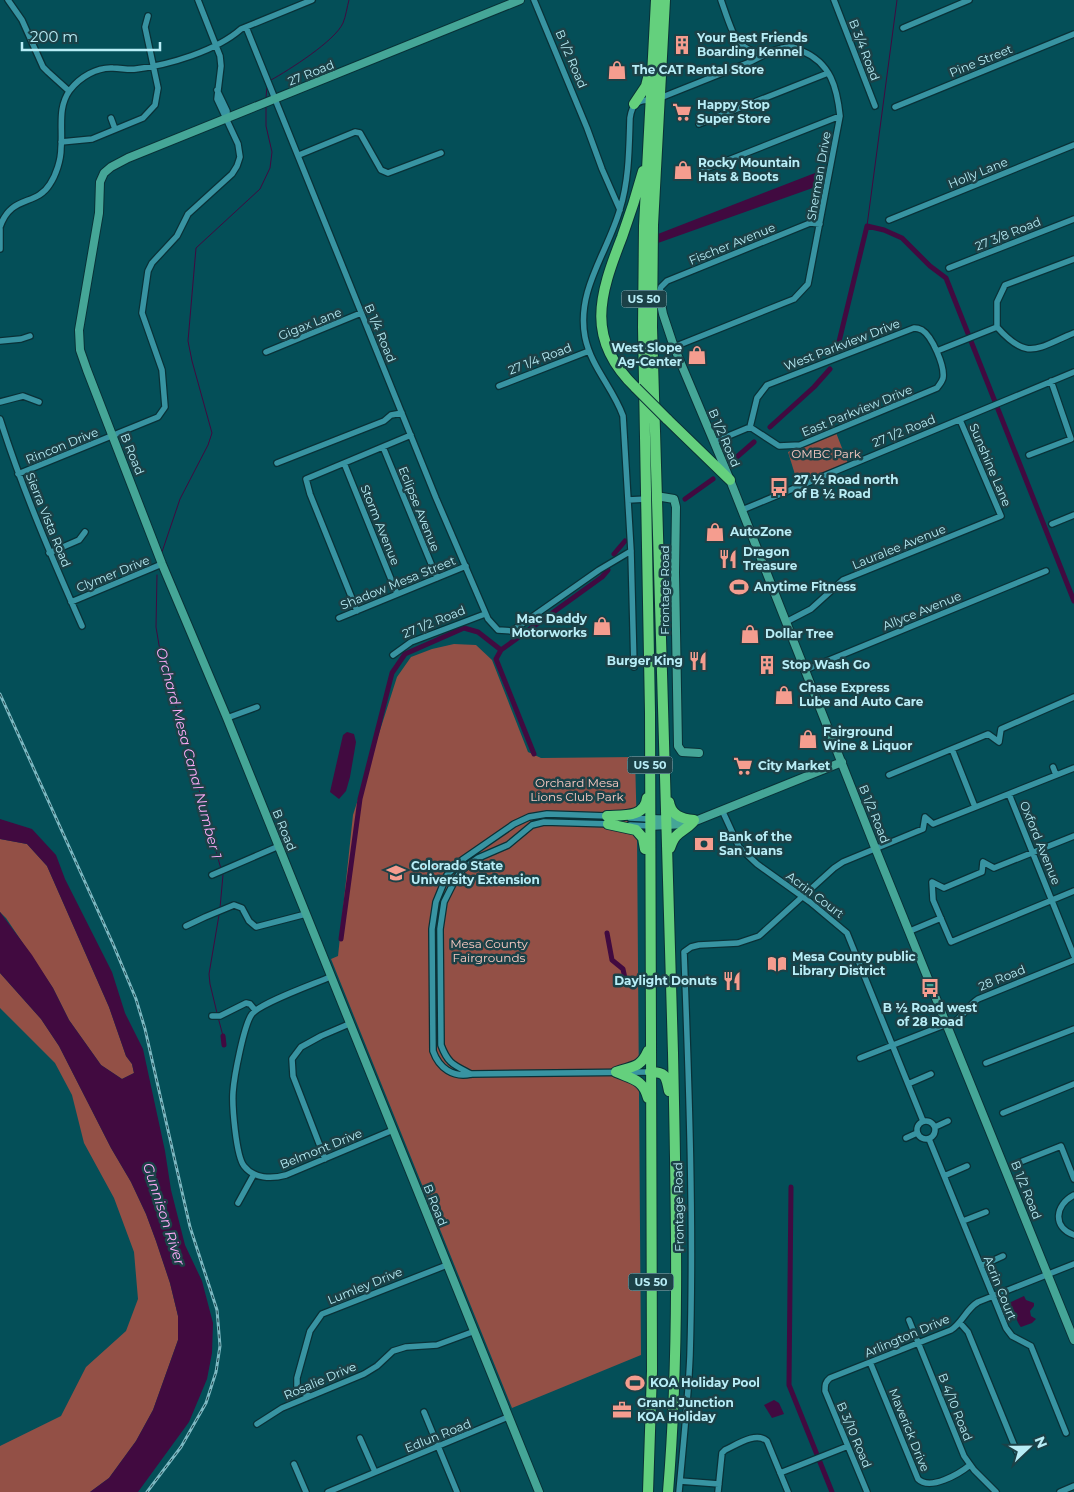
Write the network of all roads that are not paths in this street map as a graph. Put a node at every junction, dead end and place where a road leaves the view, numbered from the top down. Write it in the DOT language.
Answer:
graph roads {
  1 [pos="8,0"];
  2 [pos="198,0"];
  3 [pos="312,0"];
  4 [pos="520,0"];
  5 [pos="534,0"];
  6 [pos="656,0"];
  7 [pos="665,0"];
  8 [pos="721,0"];
  9 [pos="834,0"];
  10 [pos="969,0"];
  11 [pos="148,16"];
  12 [pos="246,27"];
  13 [pos="903,28"];
  14 [pos="654,34"];
  15 [pos="1074,34"];
  16 [pos="216,45"];
  17 [pos="765,54"];
  18 [pos="154,66"];
  19 [pos="828,73"];
  20 [pos="70,91"];
  21 [pos="655,99"];
  22 [pos="276,100"];
  23 [pos="634,104"];
  24 [pos="875,106"];
  25 [pos="895,107"];
  26 [pos="840,116"];
  27 [pos="111,118"];
  28 [pos="227,119"];
  29 [pos="699,124"];
  30 [pos="115,129"];
  31 [pos="62,142"];
  32 [pos="1074,145"];
  33 [pos="441,153"];
  34 [pos="298,155"];
  35 [pos="648,162"];
  36 [pos="111,167"];
  37 [pos="703,170"];
  38 [pos="620,210"];
  39 [pos="1074,219"];
  40 [pos="889,220"];
  41 [pos="820,224"];
  42 [pos="653,225"];
  43 [pos="0,228"];
  44 [pos="0,249"];
  45 [pos="1074,259"];
  46 [pos="949,268"];
  47 [pos="659,294"];
  48 [pos="361,313"];
  49 [pos="998,327"];
  50 [pos="1074,333"];
  51 [pos="30,336"];
  52 [pos="0,341"];
  53 [pos="674,347"];
  54 [pos="589,351"];
  55 [pos="937,351"];
  56 [pos="266,352"];
  57 [pos="1074,372"];
  58 [pos="1050,381"];
  59 [pos="499,386"];
  60 [pos="0,402"];
  61 [pos="39,402"];
  62 [pos="402,414"];
  63 [pos="0,420"];
  64 [pos="960,420"];
  65 [pos="750,427"];
  66 [pos="411,435"];
  67 [pos="112,437"];
  68 [pos="714,442"];
  69 [pos="383,447"];
  70 [pos="1029,455"];
  71 [pos="277,463"];
  72 [pos="344,463"];
  73 [pos="18,474"];
  74 [pos="730,480"];
  75 [pos="652,498"];
  76 [pos="628,500"];
  77 [pos="742,510"];
  78 [pos="1074,515"];
  79 [pos="1000,516"];
  80 [pos="1052,524"];
  81 [pos="85,532"];
  82 [pos="631,551"];
  83 [pos="49,553"];
  84 [pos="162,564"];
  85 [pos="466,566"];
  86 [pos="1046,571"];
  87 [pos="437,578"];
  88 [pos="397,594"];
  89 [pos="71,602"];
  90 [pos="357,611"];
  91 [pos="485,614"];
  92 [pos="339,618"];
  93 [pos="786,622"];
  94 [pos="82,626"];
  95 [pos="392,655"];
  96 [pos="634,667"];
  97 [pos="805,670"];
  98 [pos="1074,697"];
  99 [pos="257,707"];
  100 [pos="650,712"];
  101 [pos="227,718"];
  102 [pos="664,724"];
  103 [pos="952,749"];
  104 [pos="700,754"];
  105 [pos="842,762"];
  106 [pos="1053,767"];
  107 [pos="1074,768"];
  108 [pos="1056,774"];
  109 [pos="889,775"];
  110 [pos="1009,794"];
  111 [pos="975,808"];
  112 [pos="722,810"];
  113 [pos="607,820"];
  114 [pos="695,820"];
  115 [pos="667,822"];
  116 [pos="651,823"];
  117 [pos="1074,836"];
  118 [pos="278,846"];
  119 [pos="876,848"];
  120 [pos="1033,852"];
  121 [pos="668,854"];
  122 [pos="212,875"];
  123 [pos="1074,891"];
  124 [pos="802,897"];
  125 [pos="1052,900"];
  126 [pos="306,914"];
  127 [pos="941,918"];
  128 [pos="650,923"];
  129 [pos="186,926"];
  130 [pos="910,931"];
  131 [pos="1074,956"];
  132 [pos="1074,960"];
  133 [pos="330,977"];
  134 [pos="255,1010"];
  135 [pos="212,1016"];
  136 [pos="350,1024"];
  137 [pos="947,1024"];
  138 [pos="1074,1029"];
  139 [pos="892,1045"];
  140 [pos="650,1047"];
  141 [pos="860,1058"];
  142 [pos="986,1063"];
  143 [pos="616,1072"];
  144 [pos="650,1072"];
  145 [pos="471,1074"];
  146 [pos="931,1074"];
  147 [pos="908,1084"];
  148 [pos="1074,1084"];
  149 [pos="650,1110"];
  150 [pos="1003,1113"];
  151 [pos="674,1117"];
  152 [pos="922,1121"];
  153 [pos="948,1121"];
  154 [pos="935,1126"];
  155 [pos="393,1130"];
  156 [pos="917,1133"];
  157 [pos="906,1138"];
  158 [pos="929,1139"];
  159 [pos="325,1159"];
  160 [pos="1018,1163"];
  161 [pos="967,1166"];
  162 [pos="254,1174"];
  163 [pos="944,1176"];
  164 [pos="1074,1179"];
  165 [pos="1074,1195"];
  166 [pos="238,1203"];
  167 [pos="986,1212"];
  168 [pos="963,1221"];
  169 [pos="1074,1234"];
  170 [pos="1003,1256"];
  171 [pos="1074,1264"];
  172 [pos="447,1265"];
  173 [pos="980,1266"];
  174 [pos="1048,1275"];
  175 [pos="993,1296"];
  176 [pos="909,1320"];
  177 [pos="960,1323"];
  178 [pos="474,1331"];
  179 [pos="1074,1340"];
  180 [pos="918,1343"];
  181 [pos="870,1362"];
  182 [pos="825,1385"];
  183 [pos="308,1396"];
  184 [pos="424,1412"];
  185 [pos="508,1417"];
  186 [pos="257,1424"];
  187 [pos="1066,1433"];
  188 [pos="360,1438"];
  189 [pos="848,1446"];
  190 [pos="438,1448"];
  191 [pos="1016,1452"];
  192 [pos="294,1464"];
  193 [pos="970,1465"];
  194 [pos="375,1472"];
  195 [pos="780,1473"];
  196 [pos="680,1481"];
  197 [pos="719,1484"];
  198 [pos="1074,1486"];
  199 [pos="306,1492"];
  200 [pos="328,1492"];
  201 [pos="457,1492"];
  202 [pos="538,1492"];
  203 [pos="648,1492"];
  204 [pos="668,1492"];
  205 [pos="679,1492"];
  206 [pos="718,1492"];
  207 [pos="788,1492"];
  208 [pos="867,1492"];
  209 [pos="996,1492"];
  210 [pos="1060,1492"];
  1 -- 20 [label="street"];
  2 -- 16 [label="street"];
  3 -- 12 [label="street"];
  4 -- 22 [label="street, 27 Road"];
  5 -- 38 [label="street, B 1/2 Road"];
  6 -- 14 [label="highway, US 50"];
  7 -- 21 [label="highway, US 50"];
  8 -- 17 [label="street"];
  9 -- 24 [label="street, B 3/4 Road"];
  10 -- 13 [label="street"];
  11 -- 18 [label="street"];
  12 -- 16 [label="street"];
  12 -- 22 [label="street, B 1/4 Road"];
  14 -- 21 [label="highway, US 50"];
  14 -- 23 [label="highway"];
  15 -- 25 [label="street, Pine Street"];
  16 -- 18 [label="street"];
  16 -- 28 [label="street, Rincon Drive"];
  17 -- 19 [label="street, Sherman Drive"];
  17 -- 21 [label="street, Sherman Drive"];
  18 -- 20 [label="street"];
  18 -- 30 [label="street"];
  19 -- 26 [label="street, Sherman Drive"];
  19 -- 29 [label="street"];
  20 -- 31 [label="street"];
  21 -- 23 [label="street"];
  21 -- 35 [label="highway, US 50"];
  21 -- 42 [label="highway, US 50"];
  22 -- 28 [label="street, 27 Road"];
  22 -- 34 [label="street, B 1/4 Road"];
  23 -- 38 [label="street"];
  26 -- 37 [label="street"];
  26 -- 41 [label="street, Sherman Drive"];
  27 -- 30 [label="street"];
  28 -- 36 [label="street, 27 Road"];
  28 -- 67 [label="street, Rincon Drive"];
  30 -- 31 [label="street"];
  31 -- 43 [label="street"];
  32 -- 40 [label="street, Holly Lane"];
  33 -- 34 [label="street"];
  34 -- 48 [label="street, B 1/4 Road"];
  35 -- 74 [label="highway, bridge"];
  35 -- 75 [label="highway, US 50"];
  36 -- 67 [label="street, B Road"];
  38 -- 54 [label="street"];
  39 -- 46 [label="street, 27 3/8 Road"];
  41 -- 47 [label="street, Fischer Avenue"];
  41 -- 53 [label="street, Sherman Drive"];
  42 -- 47 [label="highway"];
  42 -- 75 [label="highway, US 50"];
  43 -- 44 [label="street"];
  45 -- 49 [label="street"];
  47 -- 53 [label="street, B 1/2 Road"];
  48 -- 56 [label="street, Gigax Lane"];
  48 -- 62 [label="street, B 1/4 Road"];
  49 -- 50 [label="street"];
  49 -- 55 [label="street"];
  51 -- 52 [label="street"];
  53 -- 68 [label="street, B 1/2 Road"];
  54 -- 59 [label="street, 27 1/4 Road"];
  54 -- 76 [label="street"];
  55 -- 65 [label="street, West Parkview Drive"];
  55 -- 65 [label="street, East Parkview Drive"];
  57 -- 58 [label="street, 27 1/2 Road"];
  58 -- 64 [label="street, 27 1/2 Road"];
  58 -- 70 [label="street"];
  60 -- 61 [label="street"];
  62 -- 66 [label="street, B 1/4 Road"];
  62 -- 71 [label="street"];
  63 -- 73 [label="street, Sierra Vista Road"];
  64 -- 77 [label="street, 27 1/2 Road"];
  64 -- 79 [label="street, Sunshine Lane"];
  65 -- 68 [label="street"];
  66 -- 69 [label="street"];
  66 -- 85 [label="street, B 1/4 Road"];
  67 -- 73 [label="street, Rincon Drive"];
  67 -- 84 [label="street, B Road"];
  68 -- 74 [label="street, B 1/2 Road"];
  69 -- 72 [label="street"];
  69 -- 87 [label="street, Eclipse Avenue"];
  72 -- 88 [label="street, Storm Avenue"];
  72 -- 90 [label="street"];
  73 -- 83 [label="street, Sierra Vista Road"];
  74 -- 77 [label="street, B 1/2 Road"];
  75 -- 76 [label="street"];
  75 -- 100 [label="highway, US 50"];
  75 -- 102 [label="highway, US 50"];
  75 -- 104 [label="street, Frontage Road"];
  76 -- 82 [label="street"];
  77 -- 93 [label="street, B 1/2 Road"];
  78 -- 80 [label="street"];
  79 -- 93 [label="street, Lauralee Avenue"];
  81 -- 83 [label="street"];
  82 -- 91 [label="street, B 1/4 Road"];
  82 -- 96 [label="street"];
  83 -- 89 [label="street, Sierra Vista Road"];
  84 -- 89 [label="street, Clymer Drive"];
  84 -- 101 [label="street, B Road"];
  85 -- 87 [label="street, Shadow Mesa Street"];
  85 -- 91 [label="street, B 1/4 Road"];
  86 -- 97 [label="street, Allyce Avenue"];
  87 -- 88 [label="street, Shadow Mesa Street"];
  88 -- 90 [label="street, Shadow Mesa Street"];
  89 -- 94 [label="street, Sierra Vista Road"];
  90 -- 92 [label="street, Shadow Mesa Street"];
  91 -- 95 [label="street, 27 1/2 Road"];
  93 -- 97 [label="street, B 1/2 Road"];
  97 -- 105 [label="street, B 1/2 Road"];
  98 -- 103 [label="street"];
  99 -- 101 [label="street"];
  100 -- 113 [label="highway"];
  100 -- 116 [label="highway, US 50"];
  101 -- 118 [label="street, B Road"];
  102 -- 114 [label="highway"];
  102 -- 115 [label="highway, US 50"];
  103 -- 109 [label="street"];
  103 -- 111 [label="street"];
  105 -- 112 [label="street"];
  105 -- 119 [label="street, B 1/2 Road"];
  106 -- 108 [label="street"];
  107 -- 108 [label="street"];
  108 -- 110 [label="street"];
  110 -- 111 [label="street"];
  110 -- 120 [label="street, Oxford Avenue"];
  111 -- 119 [label="street"];
  112 -- 114 [label="street"];
  112 -- 124 [label="street, Acrin Court"];
  113 -- 116 [label="street"];
  113 -- 128 [label="highway"];
  113 -- 145 [label="street"];
  113 -- 145 [label="street"];
  114 -- 115 [label="street"];
  114 -- 121 [label="highway"];
  115 -- 116 [label="street"];
  115 -- 121 [label="highway, US 50"];
  116 -- 121 [label="highway"];
  116 -- 128 [label="highway, US 50"];
  117 -- 120 [label="street"];
  118 -- 122 [label="street"];
  118 -- 126 [label="street, B Road"];
  119 -- 124 [label="street"];
  119 -- 130 [label="street, B 1/2 Road"];
  120 -- 125 [label="street, Oxford Avenue"];
  120 -- 127 [label="street"];
  121 -- 151 [label="highway, US 50"];
  123 -- 125 [label="street"];
  124 -- 139 [label="street, Acrin Court"];
  124 -- 196 [label="street, Frontage Road"];
  125 -- 127 [label="street"];
  125 -- 131 [label="street, Oxford Avenue"];
  126 -- 129 [label="street"];
  126 -- 133 [label="street, B Road"];
  127 -- 130 [label="street"];
  128 -- 140 [label="highway, US 50"];
  130 -- 137 [label="street, B 1/2 Road"];
  132 -- 137 [label="street, 28 Road"];
  133 -- 134 [label="street"];
  133 -- 136 [label="street, B Road"];
  134 -- 135 [label="street"];
  134 -- 162 [label="street"];
  136 -- 155 [label="street, B Road"];
  136 -- 159 [label="street"];
  137 -- 139 [label="street, 28 Road"];
  137 -- 174 [label="street, B 1/2 Road"];
  138 -- 142 [label="street"];
  139 -- 141 [label="street, 28 Road"];
  139 -- 147 [label="street, Acrin Court"];
  140 -- 143 [label="highway"];
  140 -- 144 [label="highway, US 50"];
  143 -- 144 [label="street"];
  143 -- 145 [label="street"];
  143 -- 149 [label="highway"];
  144 -- 149 [label="highway, US 50"];
  144 -- 151 [label="highway"];
  146 -- 147 [label="street"];
  147 -- 152 [label="street, Acrin Court"];
  148 -- 150 [label="street"];
  149 -- 203 [label="highway, US 50"];
  151 -- 204 [label="highway, US 50"];
  152 -- 154 [label="street"];
  152 -- 156 [label="street"];
  153 -- 154 [label="street"];
  154 -- 158 [label="street"];
  155 -- 159 [label="street, Belmont Drive"];
  155 -- 172 [label="street, B Road"];
  156 -- 157 [label="street"];
  156 -- 158 [label="street"];
  158 -- 163 [label="street, Acrin Court"];
  159 -- 162 [label="street, Belmont Drive"];
  160 -- 164 [label="street"];
  161 -- 163 [label="street"];
  162 -- 166 [label="street"];
  163 -- 168 [label="street, Acrin Court"];
  165 -- 169 [label="street"];
  167 -- 168 [label="street"];
  168 -- 173 [label="street, Acrin Court"];
  170 -- 173 [label="street"];
  171 -- 174 [label="street, Arlington Drive"];
  172 -- 178 [label="street, B Road"];
  172 -- 183 [label="street, Lumley Drive"];
  173 -- 175 [label="street, Acrin Court"];
  174 -- 175 [label="street, Arlington Drive"];
  174 -- 179 [label="street, B 1/2 Road"];
  175 -- 177 [label="street, Arlington Drive"];
  175 -- 187 [label="street, Acrin Court"];
  176 -- 180 [label="street, B 4/10 Road"];
  177 -- 180 [label="street, Arlington Drive"];
  177 -- 191 [label="street"];
  178 -- 183 [label="street, Rosalie Drive"];
  178 -- 185 [label="street, B Road"];
  180 -- 181 [label="street, Arlington Drive"];
  180 -- 193 [label="street, B 4/10 Road"];
  181 -- 182 [label="street, Arlington Drive"];
  181 -- 193 [label="street, Maverick Drive"];
  182 -- 189 [label="street, B 3/10 Road"];
  183 -- 186 [label="street, Rosalie Drive"];
  184 -- 190 [label="street"];
  185 -- 190 [label="street, Edlun Road"];
  185 -- 202 [label="street, B Road"];
  188 -- 194 [label="street"];
  189 -- 195 [label="street"];
  189 -- 208 [label="street, B 3/10 Road"];
  190 -- 194 [label="street, Edlun Road"];
  190 -- 201 [label="street"];
  192 -- 199 [label="street"];
  193 -- 209 [label="street, B 4/10 Road"];
  194 -- 200 [label="street, Edlun Road"];
  195 -- 197 [label="street"];
  195 -- 207 [label="street"];
  196 -- 197 [label="street"];
  196 -- 205 [label="street, Frontage Road"];
  197 -- 206 [label="street"];
  198 -- 210 [label="street"];
}
